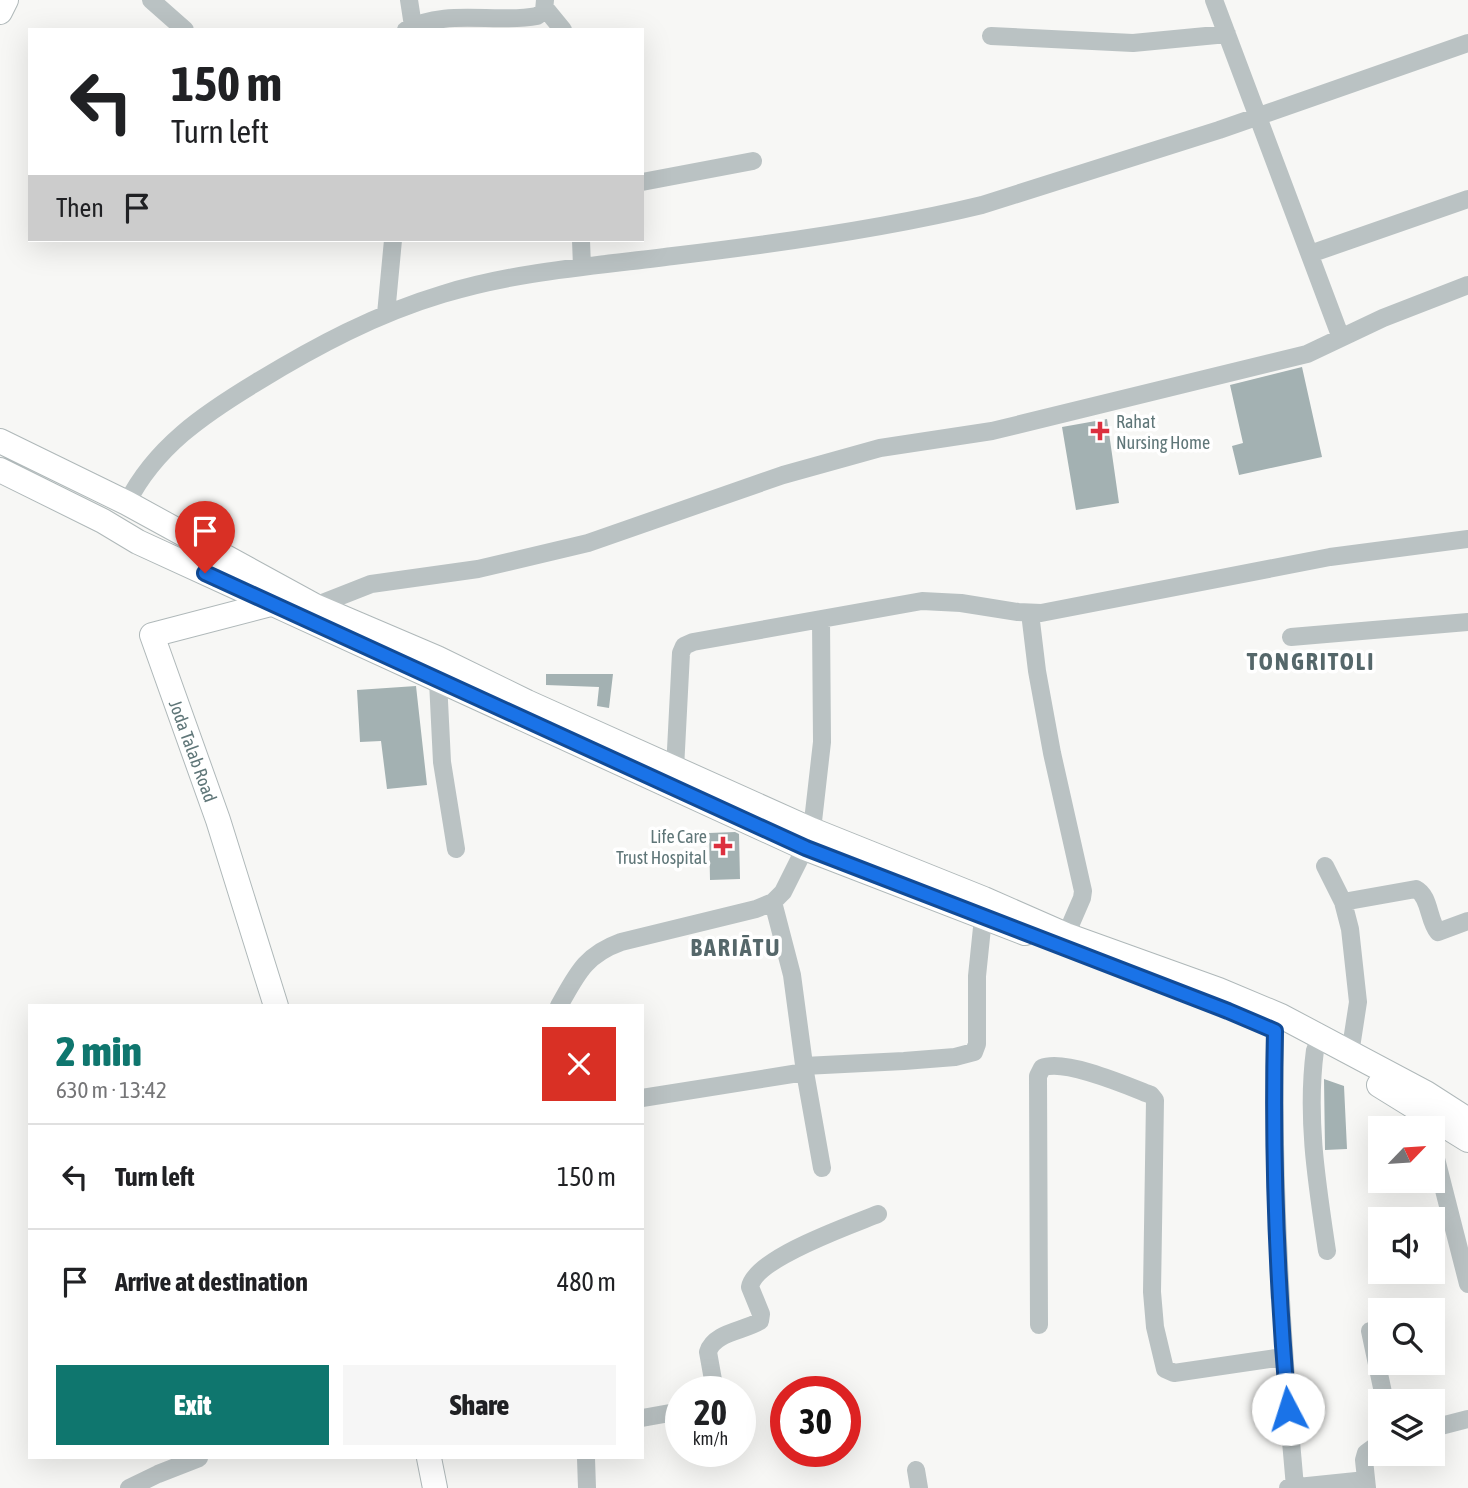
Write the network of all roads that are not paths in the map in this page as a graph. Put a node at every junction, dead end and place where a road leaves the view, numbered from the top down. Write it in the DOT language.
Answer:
graph roads {
  1 [pos="6,0"];
  2 [pos="151,0"];
  3 [pos="409,0"];
  4 [pos="1214,0"];
  5 [pos="545,4"];
  6 [pos="0,12"];
  7 [pos="183,28"];
  8 [pos="409,28"];
  9 [pos="562,28"];
  10 [pos="1227,34"];
  11 [pos="991,36"];
  12 [pos="1468,43"];
  13 [pos="1258,116"];
  14 [pos="753,162"];
  15 [pos="644,182"];
  16 [pos="1468,199"];
  17 [pos="393,242"];
  18 [pos="580,242"];
  19 [pos="1310,254"];
  20 [pos="582,267"];
  21 [pos="1468,285"];
  22 [pos="386,314"];
  23 [pos="1341,338"];
  24 [pos="0,441"];
  25 [pos="0,470"];
  26 [pos="127,503"];
  27 [pos="1468,539"];
  28 [pos="279,597"];
  29 [pos="315,606"];
  30 [pos="1030,613"];
  31 [pos="821,620"];
  32 [pos="1468,622"];
  33 [pos="1291,636"];
  34 [pos="438,681"];
  35 [pos="675,769"];
  36 [pos="809,839"];
  37 [pos="456,849"];
  38 [pos="1325,866"];
  39 [pos="773,902"];
  40 [pos="1343,902"];
  41 [pos="983,918"];
  42 [pos="1468,921"];
  43 [pos="1066,935"];
  44 [pos="275,1004"];
  45 [pos="560,1004"];
  46 [pos="1275,1031"];
  47 [pos="1315,1050"];
  48 [pos="1350,1054"];
  49 [pos="804,1069"];
  50 [pos="644,1098"];
  51 [pos="1421,1116"];
  52 [pos="1468,1120"];
  53 [pos="1446,1130"];
  54 [pos="1468,1140"];
  55 [pos="822,1168"];
  56 [pos="1445,1194"];
  57 [pos="878,1214"];
  58 [pos="1327,1251"];
  59 [pos="1468,1284"];
  60 [pos="1039,1325"];
  61 [pos="1283,1357"];
  62 [pos="712,1376"];
  63 [pos="665,1413"];
  64 [pos="644,1418"];
  65 [pos="1468,1419"];
  66 [pos="1445,1425"];
  67 [pos="1368,1452"];
  68 [pos="197,1459"];
  69 [pos="429,1459"];
  70 [pos="586,1459"];
  71 [pos="916,1469"];
  72 [pos="1366,1484"];
  73 [pos="1292,1487"];
  74 [pos="129,1488"];
  75 [pos="435,1488"];
  76 [pos="587,1488"];
  77 [pos="919,1488"];
  1 -- 6 [label="main road"];
  2 -- 7 [label="street"];
  3 -- 8 [label="street"];
  4 -- 10 [label="street"];
  5 -- 8 [label="street"];
  5 -- 9 [label="street"];
  10 -- 11 [label="street"];
  10 -- 13 [label="street"];
  12 -- 13 [label="street"];
  13 -- 19 [label="street"];
  13 -- 20 [label="street"];
  14 -- 15 [label="street"];
  16 -- 19 [label="street"];
  17 -- 22 [label="street"];
  18 -- 20 [label="street"];
  19 -- 23 [label="street"];
  20 -- 22 [label="street"];
  21 -- 23 [label="street"];
  22 -- 26 [label="street"];
  23 -- 29 [label="street"];
  24 -- 26 [label="main road"];
  25 -- 28 [label="main road"];
  26 -- 28 [label="main road"];
  27 -- 30 [label="street"];
  28 -- 29 [label="main road"];
  28 -- 34 [label="main road"];
  28 -- 44 [label="main road, Joda Talab Road"];
  29 -- 35 [label="main road"];
  30 -- 31 [label="street"];
  30 -- 43 [label="street"];
  31 -- 35 [label="street"];
  31 -- 36 [label="street"];
  32 -- 33 [label="street"];
  34 -- 36 [label="main road"];
  34 -- 37 [label="street"];
  35 -- 36 [label="main road"];
  36 -- 39 [label="street"];
  36 -- 41 [label="main road"];
  36 -- 43 [label="main road"];
  38 -- 40 [label="street"];
  39 -- 45 [label="street"];
  39 -- 49 [label="street"];
  40 -- 42 [label="street"];
  40 -- 48 [label="street"];
  41 -- 46 [label="main road"];
  41 -- 49 [label="street"];
  43 -- 48 [label="main road"];
  46 -- 47 [label="main road"];
  46 -- 61 [label="street"];
  47 -- 51 [label="main road"];
  47 -- 58 [label="street"];
  48 -- 52 [label="main road"];
  49 -- 50 [label="street"];
  49 -- 55 [label="street"];
  53 -- 54 [label="main road"];
  56 -- 59 [label="street"];
  57 -- 62 [label="street"];
  60 -- 61 [label="street"];
  61 -- 73 [label="street"];
  63 -- 64 [label="street"];
  65 -- 66 [label="street"];
  67 -- 72 [label="street"];
  68 -- 74 [label="street"];
  69 -- 75 [label="main road"];
  70 -- 76 [label="street"];
  71 -- 77 [label="street"];
  72 -- 73 [label="street"];
}
